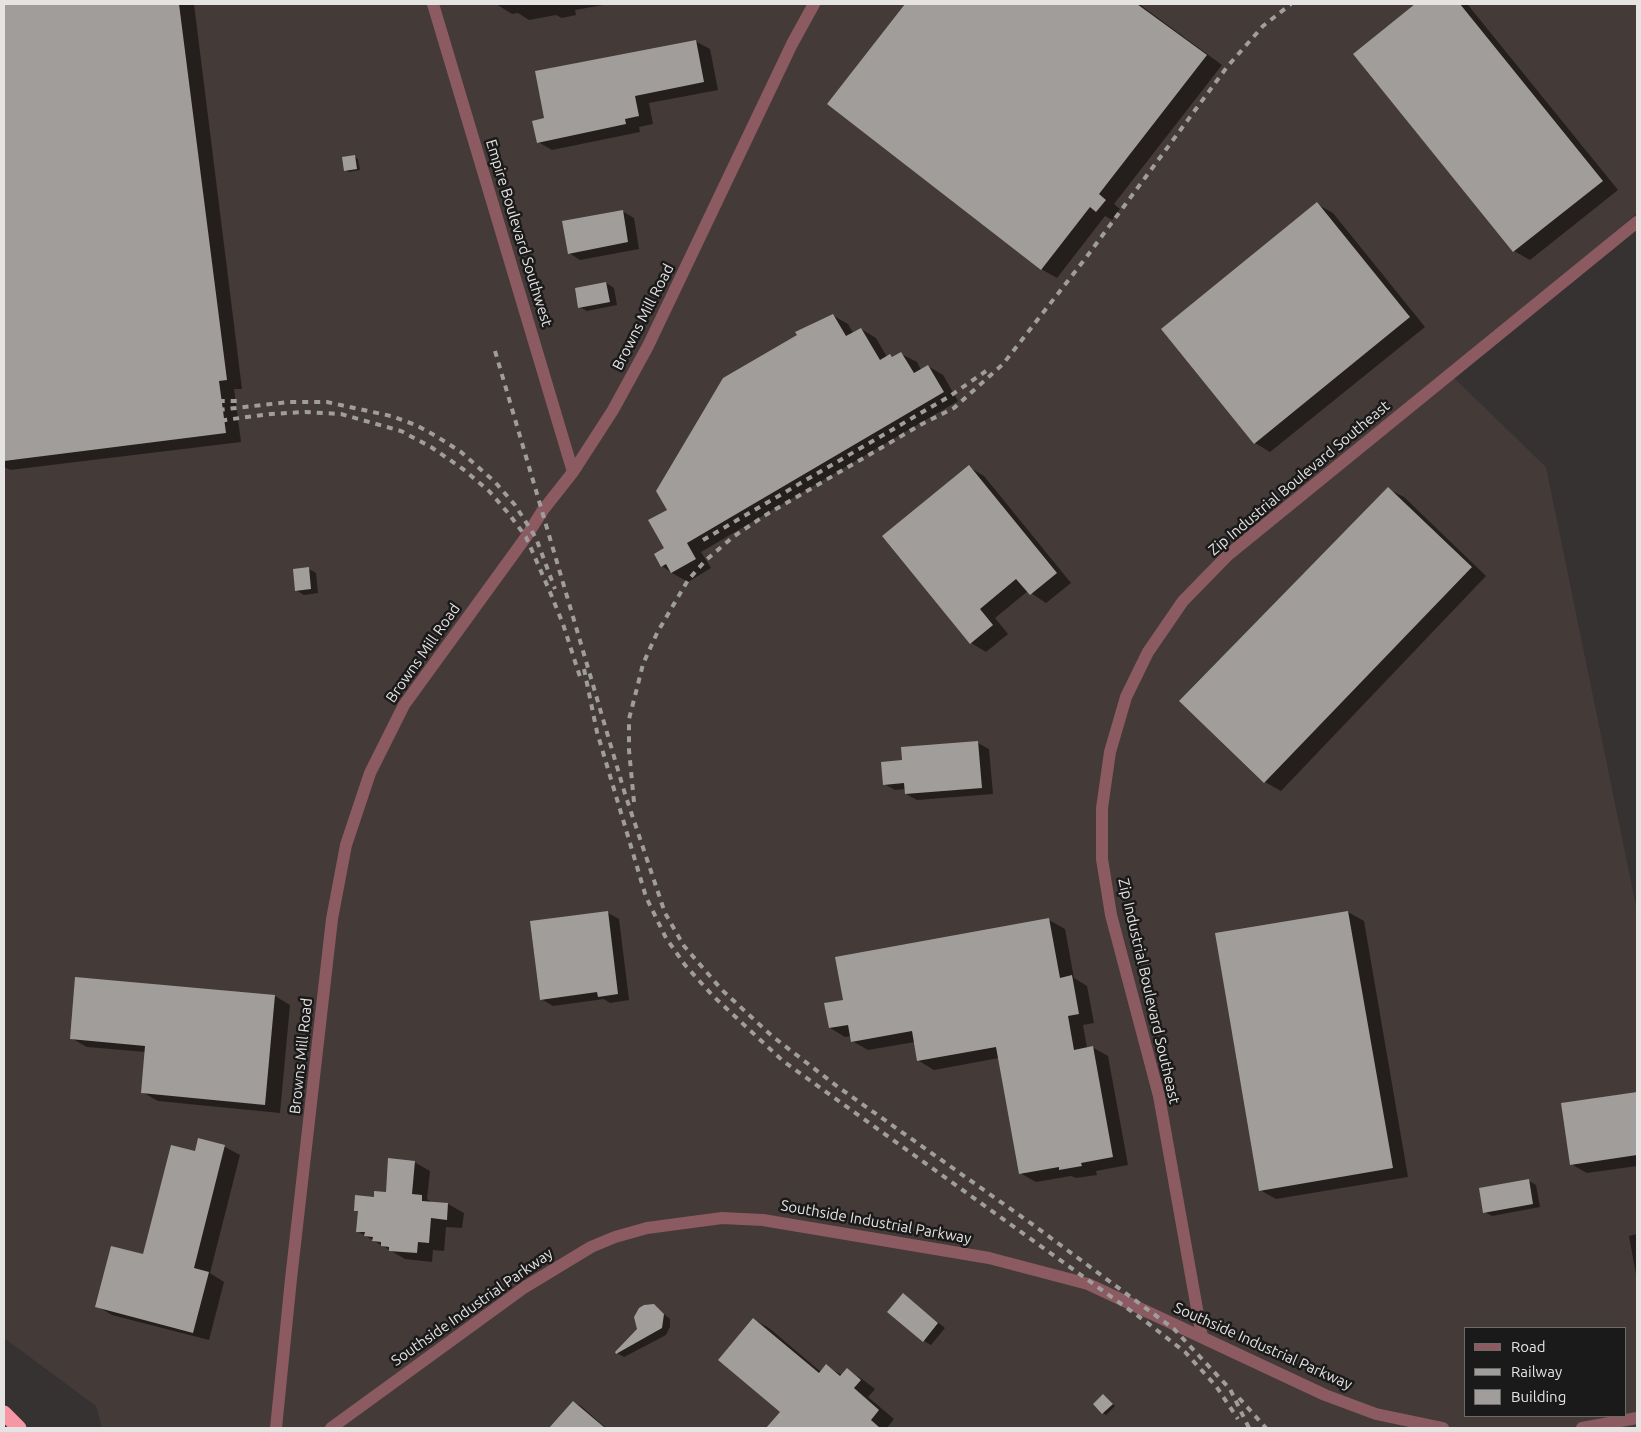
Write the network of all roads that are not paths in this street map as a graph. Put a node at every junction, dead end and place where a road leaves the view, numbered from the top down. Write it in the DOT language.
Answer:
graph roads {
  1 [pos="433,4"];
  2 [pos="814,4"];
  3 [pos="1637,222"];
  4 [pos="573,472"];
  5 [pos="1202,1337"];
  6 [pos="4,1414"];
  7 [pos="1637,1418"];
  8 [pos="19,1428"];
  9 [pos="276,1428"];
  10 [pos="332,1428"];
  11 [pos="1443,1428"];
  12 [pos="1582,1428"];
  1 -- 4 [label="street, Empire Boulevard Southwest"];
  2 -- 4 [label="street, Browns Mill Road"];
  3 -- 5 [label="street, Zip Industrial Boulevard Southeast"];
  4 -- 9 [label="street, Browns Mill Road"];
  5 -- 10 [label="street, Southside Industrial Parkway"];
  5 -- 11 [label="street, Southside Industrial Parkway"];
  6 -- 8 [label="highway"];
  7 -- 12 [label="street"];
}
